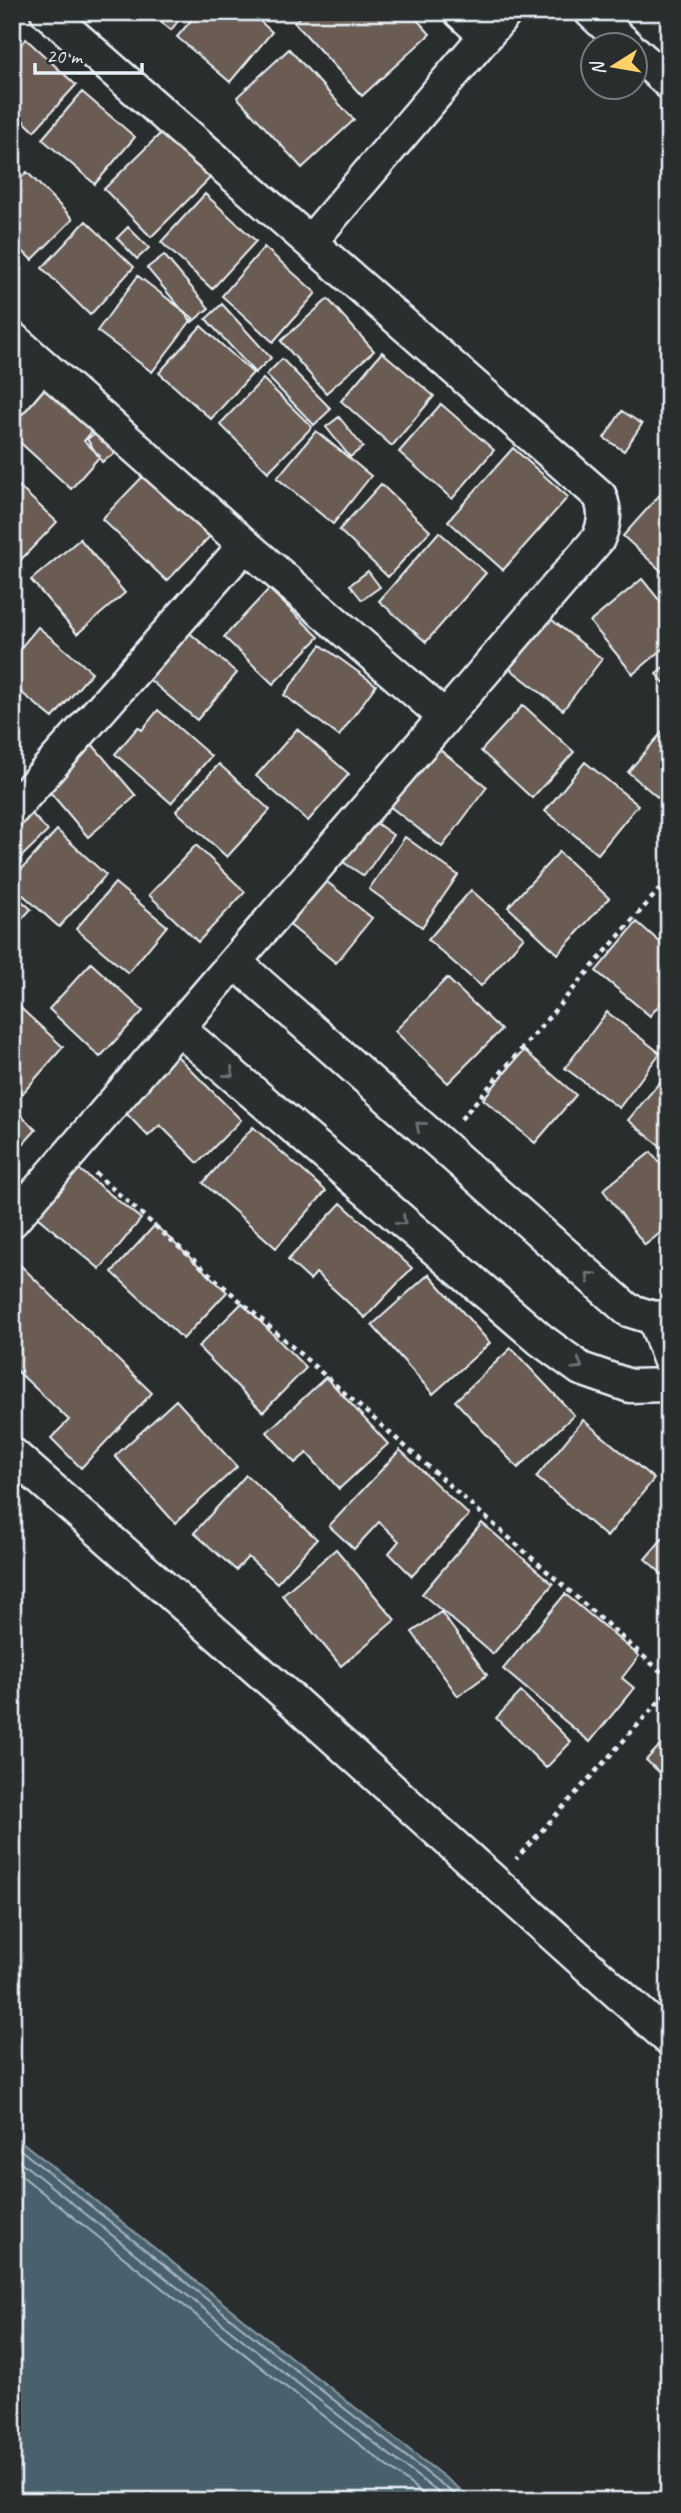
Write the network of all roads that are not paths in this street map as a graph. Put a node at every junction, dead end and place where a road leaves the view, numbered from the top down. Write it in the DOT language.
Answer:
graph roads {
  1 [pos="47,12"];
  2 [pos="460,12"];
  3 [pos="591,12"];
  4 [pos="496,24"];
  5 [pos="613,32"];
  6 [pos="650,66"];
  7 [pos="669,83"];
  8 [pos="310,242"];
  9 [pos="12,338"];
  10 [pos="42,365"];
  11 [pos="12,400"];
  12 [pos="245,545"];
  13 [pos="445,717"];
  14 [pos="12,810"];
  15 [pos="235,962"];
  16 [pos="178,1028"];
  17 [pos="12,1221"];
  18 [pos="661,1317"];
  19 [pos="669,1359"];
  20 [pos="669,1385"];
  21 [pos="12,1454"];
  22 [pos="12,1479"];
  23 [pos="669,2039"];
  24 [pos="669,2061"];
  1 -- 8 [label="street"];
  2 -- 4 [label="street"];
  3 -- 5 [label="street"];
  4 -- 8 [label="street"];
  6 -- 7 [label="street"];
  8 -- 13 [label="street"];
  9 -- 10 [label="street"];
  10 -- 11 [label="street"];
  10 -- 12 [label="street"];
  12 -- 13 [label="street"];
  12 -- 14 [label="street"];
  13 -- 15 [label="street"];
  15 -- 16 [label="street"];
  18 -- 15 [label="street, one-way"];
  16 -- 17 [label="street"];
  16 -- 20 [label="street, one-way"];
  18 -- 19 [label="street"];
  21 -- 23 [label="street"];
  22 -- 24 [label="street"];
}
